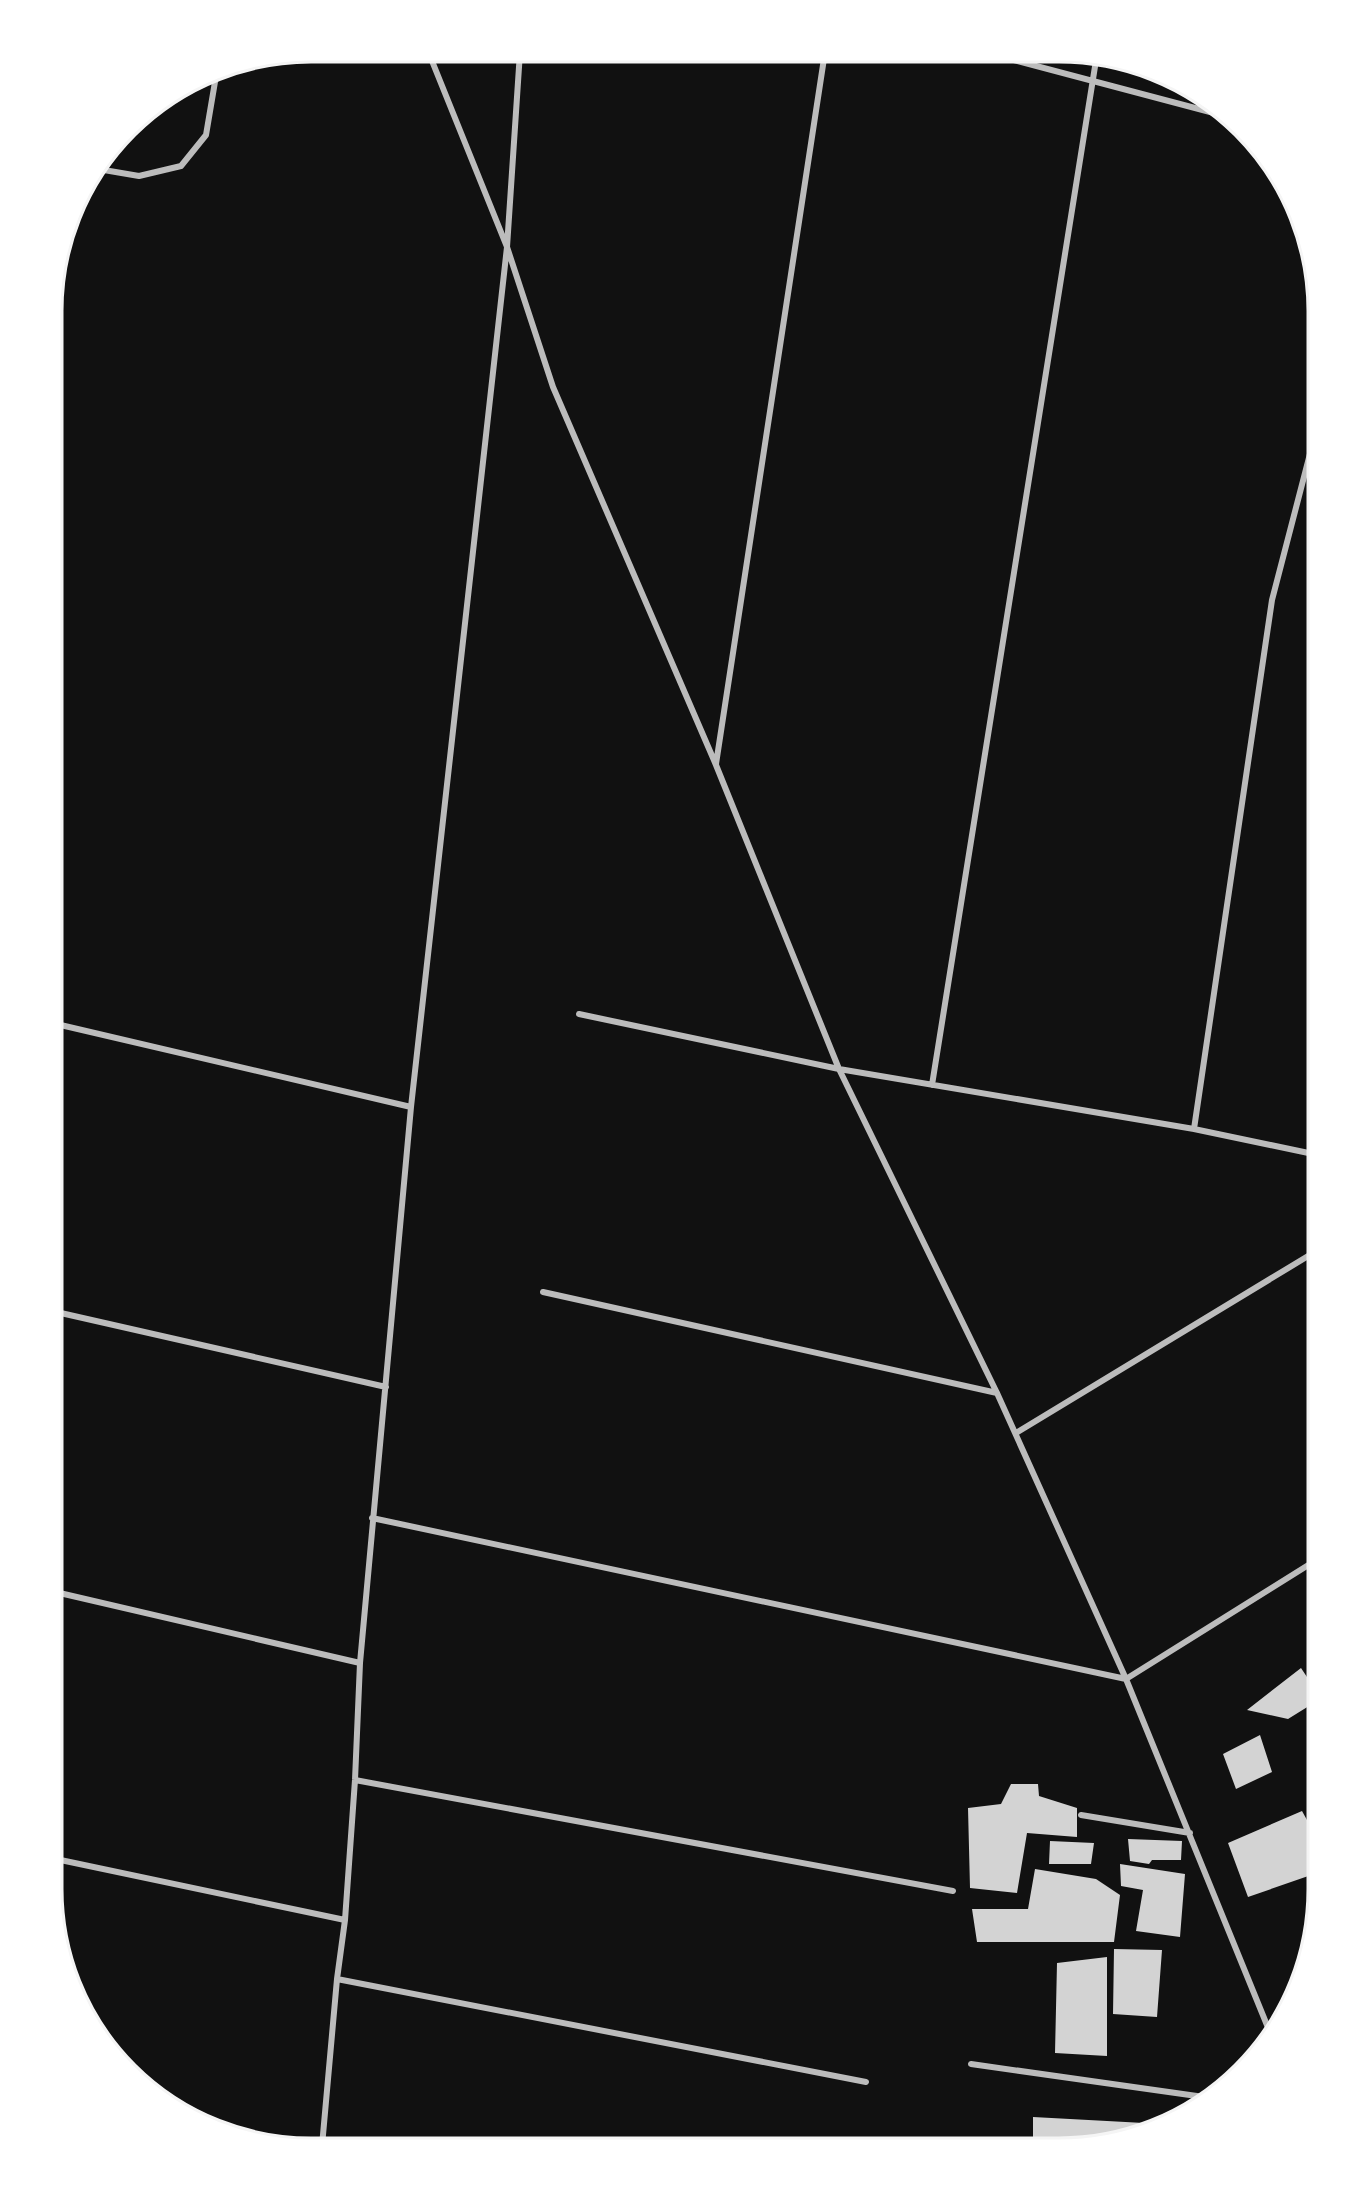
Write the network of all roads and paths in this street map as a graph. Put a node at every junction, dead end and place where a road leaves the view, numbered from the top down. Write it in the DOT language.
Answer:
graph roads {
  1 [pos="432,62"];
  2 [pos="519,62"];
  3 [pos="823,62"];
  4 [pos="1021,62"];
  5 [pos="1095,65"];
  6 [pos="215,80"];
  7 [pos="1093,81"];
  8 [pos="1208,111"];
  9 [pos="104,170"];
  10 [pos="507,247"];
  11 [pos="1308,461"];
  12 [pos="716,765"];
  13 [pos="579,1014"];
  14 [pos="62,1025"];
  15 [pos="839,1069"];
  16 [pos="932,1085"];
  17 [pos="411,1107"];
  18 [pos="1194,1129"];
  19 [pos="1308,1153"];
  20 [pos="1308,1256"];
  21 [pos="543,1292"];
  22 [pos="62,1313"];
  23 [pos="386,1387"];
  24 [pos="997,1393"];
  25 [pos="1016,1433"];
  26 [pos="372,1518"];
  27 [pos="1308,1565"];
  28 [pos="62,1594"];
  29 [pos="360,1663"];
  30 [pos="1126,1678"];
  31 [pos="356,1780"];
  32 [pos="1081,1815"];
  33 [pos="1190,1833"];
  34 [pos="62,1860"];
  35 [pos="953,1891"];
  36 [pos="345,1920"];
  37 [pos="337,1979"];
  38 [pos="1267,2025"];
  39 [pos="972,2064"];
  40 [pos="866,2082"];
  41 [pos="1197,2096"];
  42 [pos="323,2138"];
  1 -- 10 [label="street"];
  2 -- 10 [label="street"];
  3 -- 12 [label="street"];
  4 -- 7 [label="street"];
  5 -- 7 [label="street"];
  6 -- 9 [label="street"];
  7 -- 8 [label="street"];
  7 -- 16 [label="street"];
  10 -- 12 [label="street"];
  10 -- 17 [label="street"];
  11 -- 18 [label="street"];
  12 -- 15 [label="street"];
  13 -- 15 [label="street"];
  14 -- 17 [label="street"];
  15 -- 16 [label="street"];
  15 -- 24 [label="street"];
  16 -- 18 [label="street"];
  17 -- 23 [label="street"];
  18 -- 19 [label="street"];
  20 -- 25 [label="street"];
  21 -- 24 [label="street"];
  22 -- 23 [label="street"];
  23 -- 26 [label="street"];
  24 -- 25 [label="street"];
  25 -- 30 [label="street"];
  26 -- 29 [label="street"];
  26 -- 30 [label="street"];
  27 -- 30 [label="street"];
  28 -- 29 [label="street"];
  29 -- 31 [label="street"];
  30 -- 33 [label="street"];
  31 -- 35 [label="street"];
  31 -- 36 [label="street"];
  32 -- 33 [label="street"];
  33 -- 38 [label="street"];
  34 -- 36 [label="street"];
  36 -- 37 [label="street"];
  37 -- 40 [label="street"];
  37 -- 42 [label="street"];
  39 -- 41 [label="street"];
}
